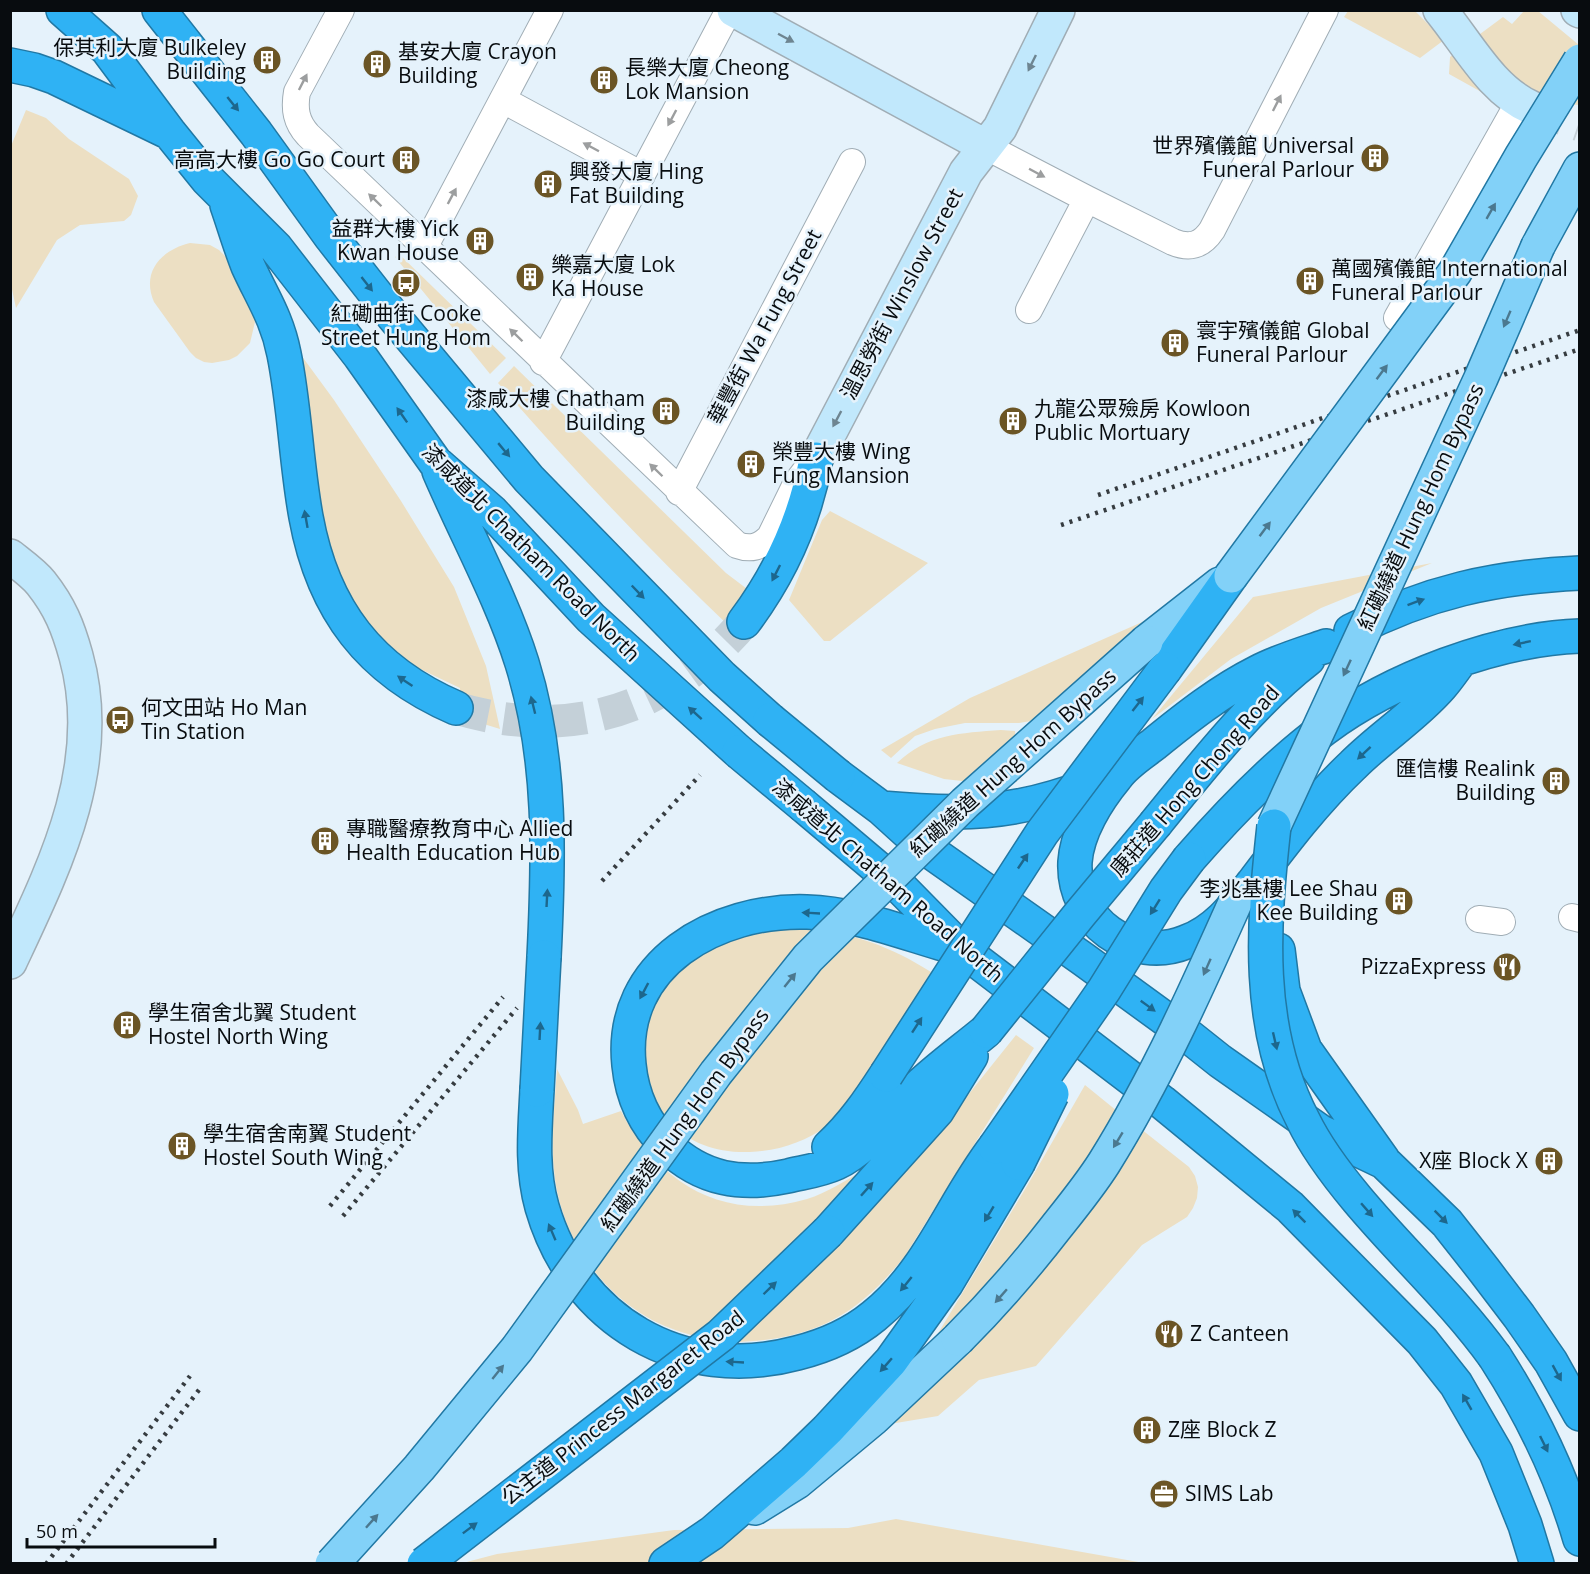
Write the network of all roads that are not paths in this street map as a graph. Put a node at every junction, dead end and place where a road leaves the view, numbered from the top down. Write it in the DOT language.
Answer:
graph roads {
  1 [pos="63,10"];
  2 [pos="99,10"];
  3 [pos="159,10"];
  4 [pos="341,10"];
  5 [pos="550,10"];
  6 [pos="729,10"];
  7 [pos="734,10"];
  8 [pos="1058,10"];
  9 [pos="1325,10"];
  10 [pos="1440,10"];
  11 [pos="1580,62"];
  12 [pos="10,65"];
  13 [pos="133,82"];
  14 [pos="502,100"];
  15 [pos="1526,105"];
  16 [pos="169,132"];
  17 [pos="985,146"];
  18 [pos="852,162"];
  19 [pos="1580,170"];
  20 [pos="642,175"];
  21 [pos="224,199"];
  22 [pos="1087,199"];
  23 [pos="424,248"];
  24 [pos="1029,310"];
  25 [pos="1397,318"];
  26 [pos="543,362"];
  27 [pos="816,459"];
  28 [pos="435,462"];
  29 [pos="679,492"];
  30 [pos="10,556"];
  31 [pos="1580,573"];
  32 [pos="1231,576"];
  33 [pos="744,622"];
  34 [pos="1580,636"];
  35 [pos="1326,646"];
  36 [pos="1460,661"];
  37 [pos="456,708"];
  38 [pos="1117,775"];
  39 [pos="1316,802"];
  40 [pos="881,808"];
  41 [pos="1275,826"];
  42 [pos="960,948"];
  43 [pos="10,962"];
  44 [pos="1104,990"];
  45 [pos="912,1092"];
  46 [pos="1384,1162"];
  47 [pos="1580,1414"];
  48 [pos="712,1533"];
  49 [pos="1580,1539"];
  50 [pos="332,1563"];
  51 [pos="424,1563"];
  52 [pos="666,1563"];
  53 [pos="1537,1563"];
  1 -- 13 [label="highway, 漆咸道北 Chatham Road North"];
  2 -- 13 [label="highway"];
  3 -- 40 [label="highway, one-way, bridge"];
  23 -- 4 [label="street, one-way"];
  5 -- 14 [label="street"];
  6 -- 20 [label="street, one-way"];
  7 -- 17 [label="street, one-way"];
  8 -- 17 [label="street, 溫思勞街 Winslow Street, one-way"];
  22 -- 9 [label="street, one-way"];
  10 -- 15 [label="street"];
  32 -- 11 [label="main road, 紅磡繞道 Hung Hom Bypass, one-way, bridge"];
  12 -- 16 [label="highway"];
  13 -- 16 [label="highway, 漆咸道北 Chatham Road North"];
  20 -- 14 [label="street, one-way"];
  23 -- 14 [label="street, one-way"];
  15 -- 25 [label="street"];
  16 -- 21 [label="highway, 漆咸道北 Chatham Road North"];
  17 -- 22 [label="street, one-way"];
  17 -- 27 [label="street, 溫思勞街 Winslow Street, one-way"];
  18 -- 29 [label="street, 華豐街 Wa Fung Street"];
  19 -- 41 [label="main road, 紅磡繞道 Hung Hom Bypass, one-way, bridge"];
  20 -- 26 [label="street"];
  28 -- 21 [label="highway, 漆咸道北 Chatham Road North, one-way"];
  37 -- 21 [label="highway, one-way"];
  22 -- 24 [label="street"];
  26 -- 23 [label="street, one-way"];
  29 -- 26 [label="street, one-way"];
  27 -- 29 [label="street, 溫思勞街 Winslow Street"];
  27 -- 33 [label="highway, one-way"];
  42 -- 28 [label="highway, 漆咸道北 Chatham Road North, one-way, bridge"];
  44 -- 28 [label="highway, one-way, bridge"];
  30 -- 43 [label="street"];
  35 -- 31 [label="highway, 康莊道 Hong Chong Road, one-way"];
  45 -- 32 [label="highway, one-way, bridge"];
  50 -- 32 [label="main road, 紅磡繞道 Hung Hom Bypass, one-way, bridge"];
  34 -- 36 [label="highway, one-way"];
  35 -- 38 [label="highway"];
  35 -- 45 [label="highway, 康莊道 Hong Chong Road, bridge"];
  36 -- 39 [label="highway, one-way"];
  36 -- 44 [label="highway, one-way, bridge"];
  38 -- 39 [label="highway"];
  38 -- 40 [label="highway"];
  39 -- 46 [label="highway"];
  40 -- 46 [label="highway, one-way"];
  41 -- 48 [label="main road, 紅磡繞道 Hung Hom Bypass, one-way, bridge"];
  41 -- 49 [label="highway, one-way, bridge"];
  42 -- 45 [label="highway, one-way"];
  53 -- 42 [label="highway, 漆咸道北 Chatham Road North, one-way"];
  44 -- 48 [label="highway, one-way, bridge"];
  51 -- 45 [label="highway, 公主道 Princess Margaret Road, one-way, bridge"];
  46 -- 47 [label="highway, one-way"];
  48 -- 52 [label="highway"];
}
